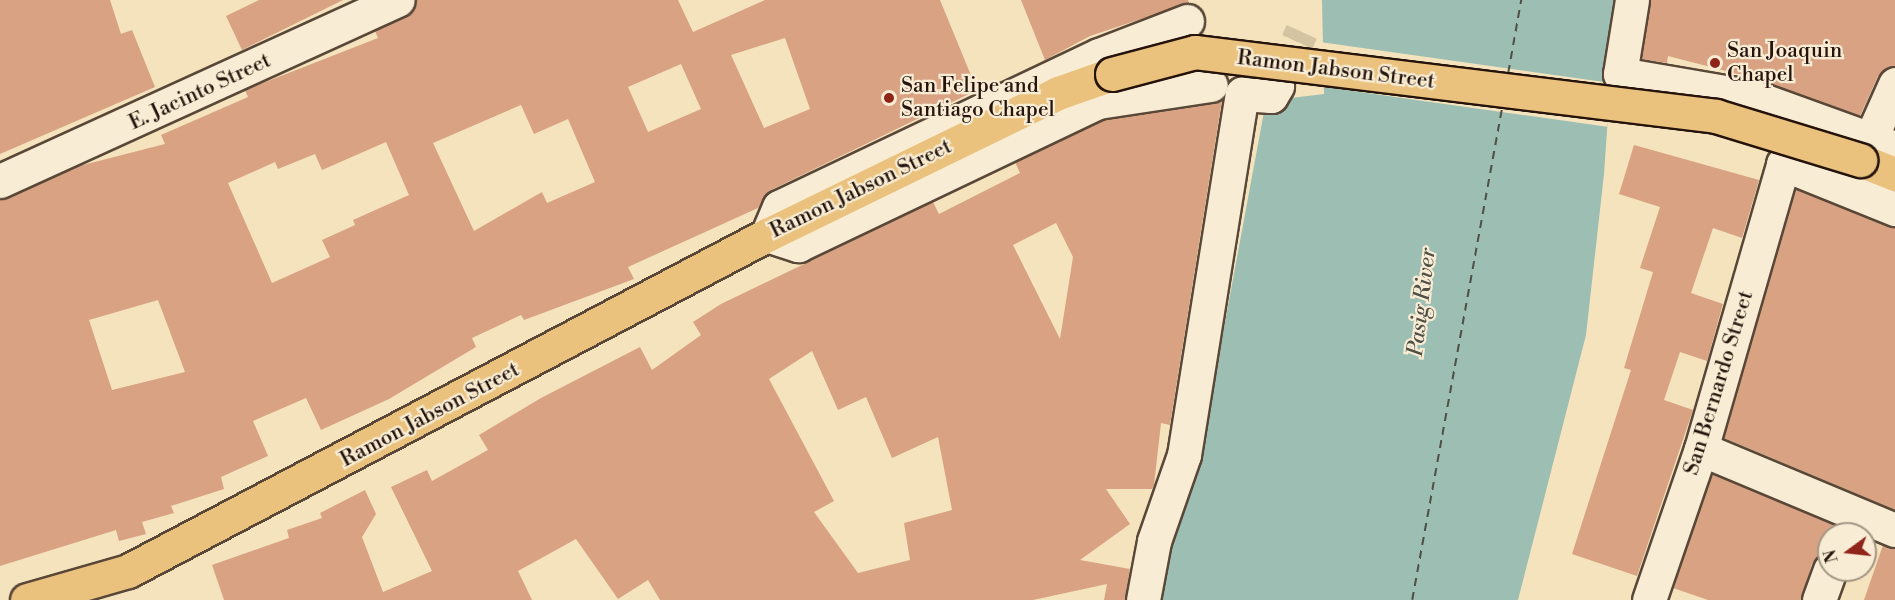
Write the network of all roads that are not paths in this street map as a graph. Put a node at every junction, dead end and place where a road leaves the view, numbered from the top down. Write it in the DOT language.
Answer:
graph roads {
  1 [pos="398,0"];
  2 [pos="1632,0"];
  3 [pos="1186,11"];
  4 [pos="1895,84"];
  5 [pos="1277,86"];
  6 [pos="1834,123"];
  7 [pos="1875,149"];
  8 [pos="1895,174"];
  9 [pos="1814,175"];
  10 [pos="0,181"];
  11 [pos="1895,209"];
  12 [pos="767,234"];
  13 [pos="1701,449"];
  14 [pos="1844,522"];
  15 [pos="1877,527"];
  16 [pos="1895,530"];
  17 [pos="1826,582"];
  18 [pos="27,600"];
  19 [pos="1143,600"];
  20 [pos="1649,600"];
  21 [pos="1819,600"];
  1 -- 10 [label="street, E. Jacinto Street"];
  2 -- 6 [label="street, Ramon Jabson Street"];
  3 -- 12 [label="street"];
  3 -- 12 [label="street"];
  4 -- 7 [label="street"];
  5 -- 19 [label="street"];
  6 -- 7 [label="street, Ramon Jabson Street"];
  6 -- 9 [label="street"];
  7 -- 8 [label="main road, Ramon Jabson Street"];
  7 -- 12 [label="main road, Ramon Jabson Street, bridge"];
  9 -- 11 [label="street"];
  9 -- 13 [label="street, San Bernardo Street"];
  12 -- 18 [label="main road, Ramon Jabson Street"];
  13 -- 14 [label="street"];
  13 -- 20 [label="street, San Bernardo Street"];
  15 -- 16 [label="street"];
  17 -- 21 [label="street"];
}
